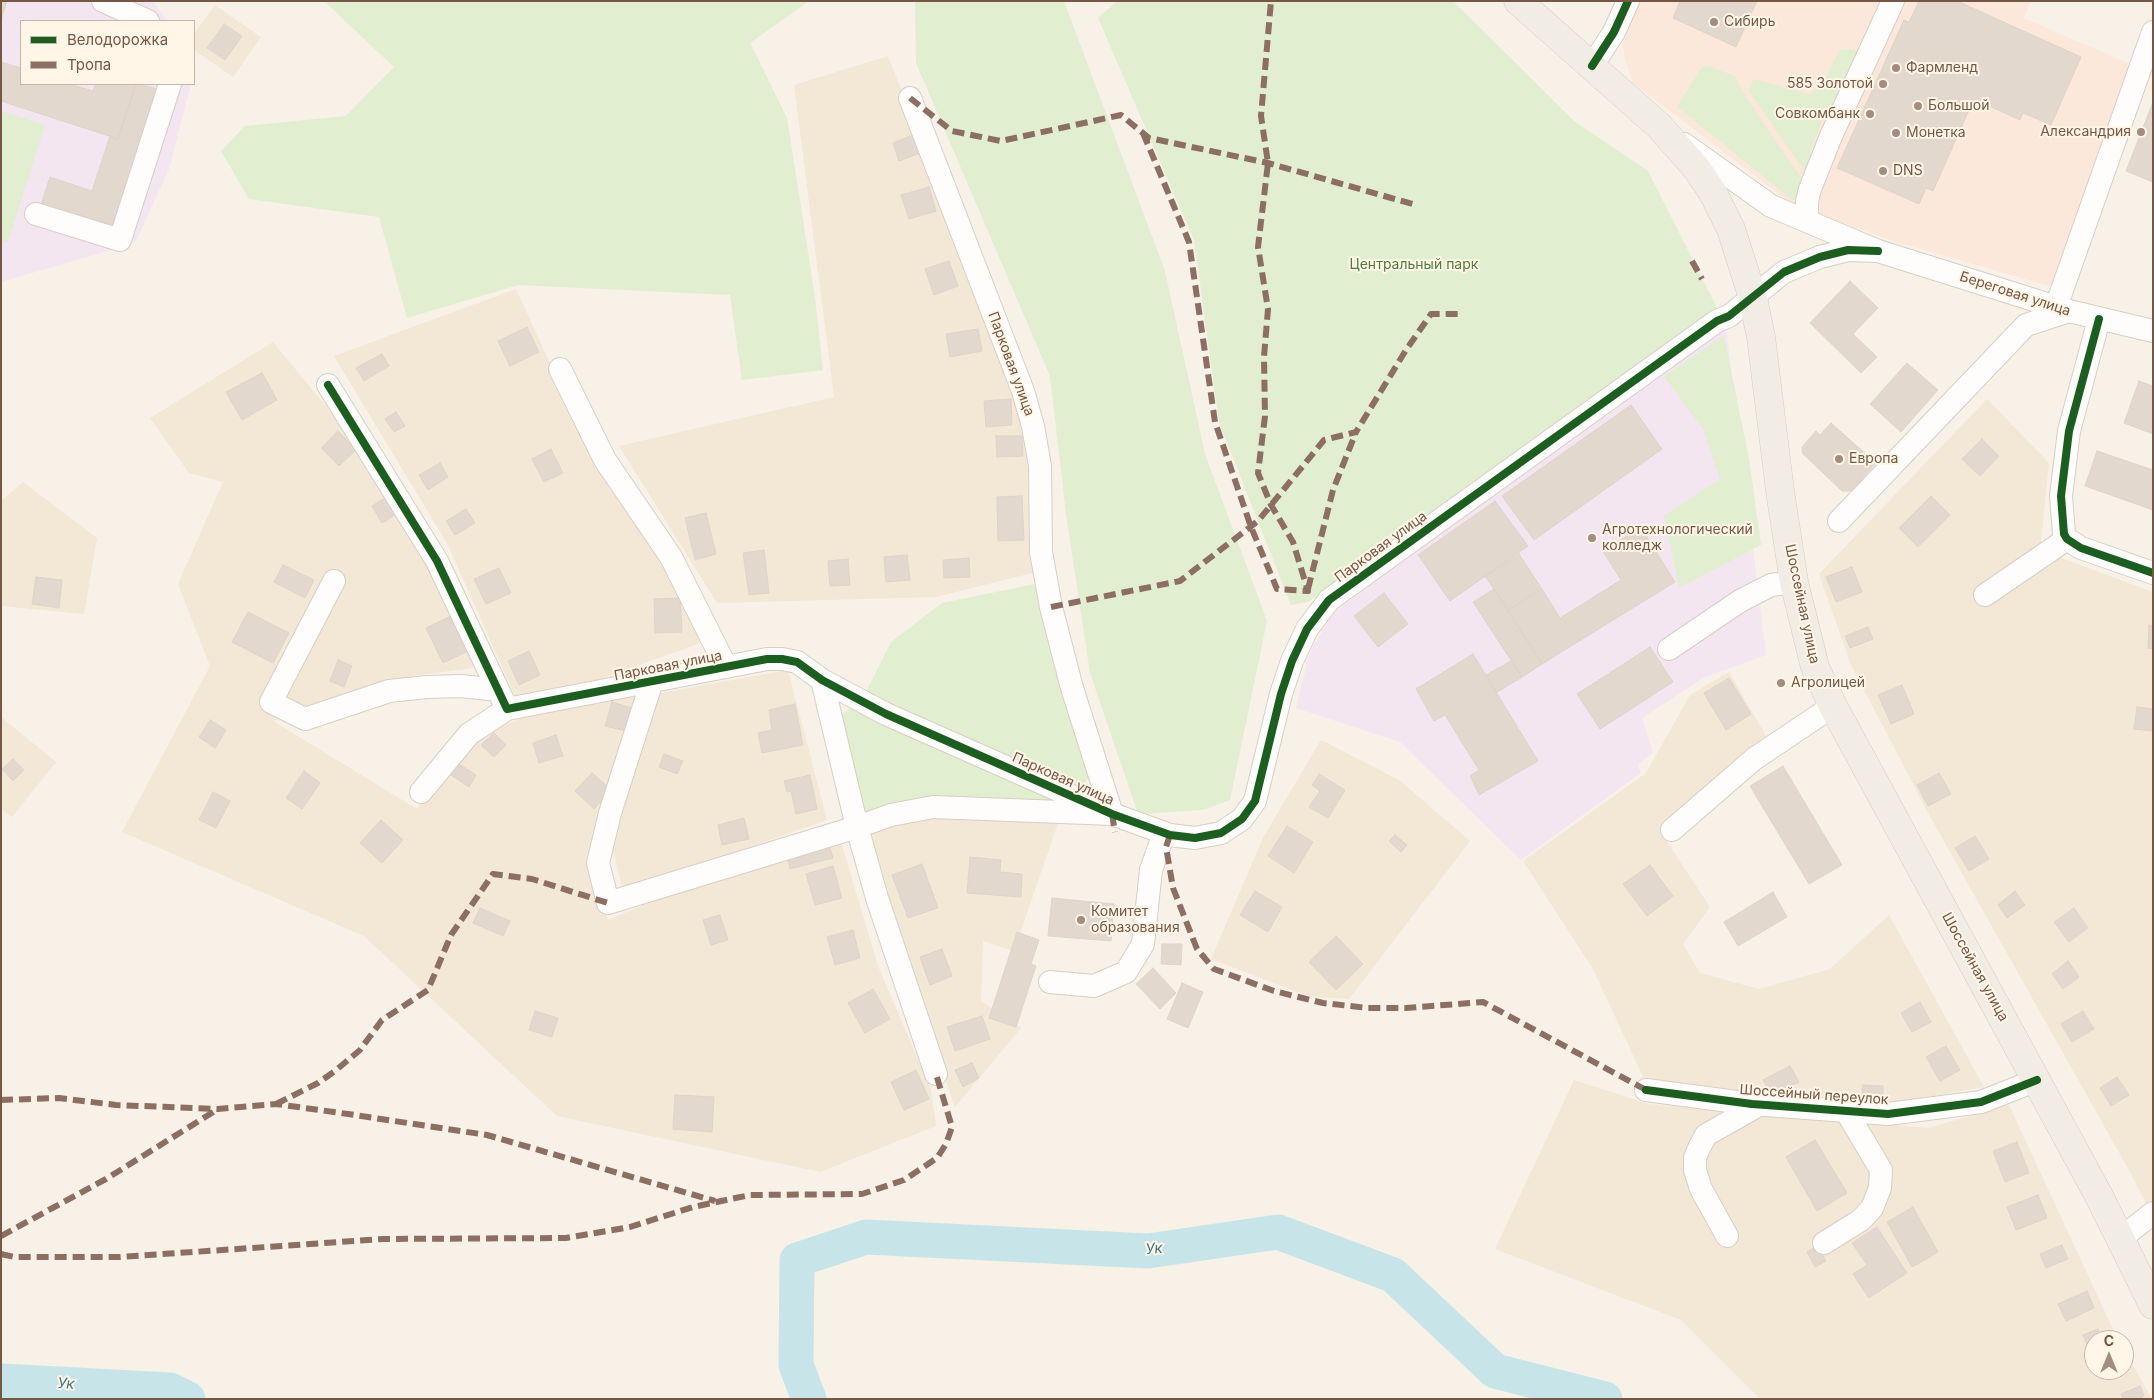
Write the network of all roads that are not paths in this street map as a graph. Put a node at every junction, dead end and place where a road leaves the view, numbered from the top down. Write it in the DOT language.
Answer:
graph roads {
  1 [pos="103,1"];
  2 [pos="1518,1"];
  3 [pos="1628,1"];
  4 [pos="1893,1"];
  5 [pos="146,20"];
  6 [pos="2153,32"];
  7 [pos="1592,66"];
  8 [pos="170,85"];
  9 [pos="910,98"];
  10 [pos="1659,126"];
  11 [pos="36,214"];
  12 [pos="1808,220"];
  13 [pos="1878,251"];
  14 [pos="1753,298"];
  15 [pos="2062,309"];
  16 [pos="2099,319"];
  17 [pos="2153,331"];
  18 [pos="560,369"];
  19 [pos="328,385"];
  20 [pos="1840,521"];
  21 [pos="2067,539"];
  22 [pos="2153,573"];
  23 [pos="334,581"];
  24 [pos="1794,582"];
  25 [pos="1986,595"];
  26 [pos="1669,649"];
  27 [pos="726,667"];
  28 [pos="822,680"];
  29 [pos="652,681"];
  30 [pos="502,700"];
  31 [pos="1833,706"];
  32 [pos="421,792"];
  33 [pos="1112,814"];
  34 [pos="857,827"];
  35 [pos="1672,830"];
  36 [pos="1164,833"];
  37 [pos="1050,982"];
  38 [pos="936,1074"];
  39 [pos="2037,1080"];
  40 [pos="1646,1090"];
  41 [pos="1759,1105"];
  42 [pos="1846,1111"];
  43 [pos="2153,1213"];
  44 [pos="1727,1236"];
  45 [pos="2120,1239"];
  46 [pos="1824,1242"];
  47 [pos="2153,1305"];
  1 -- 5 [label="street"];
  2 -- 7 [label="main road, Шоссейная улица"];
  3 -- 7 [label="street"];
  4 -- 12 [label="street"];
  6 -- 15 [label="street"];
  7 -- 10 [label="main road, Шоссейная улица"];
  8 -- 11 [label="street"];
  9 -- 33 [label="street, Парковая улица"];
  10 -- 12 [label="street, Береговая улица"];
  10 -- 14 [label="main road, Шоссейная улица"];
  12 -- 13 [label="street, Береговая улица"];
  13 -- 14 [label="street, Береговая улица"];
  13 -- 15 [label="street, Береговая улица"];
  14 -- 24 [label="main road, Шоссейная улица"];
  14 -- 36 [label="street, Парковая улица"];
  15 -- 16 [label="street, Береговая улица"];
  15 -- 20 [label="street"];
  16 -- 17 [label="street, Береговая улица"];
  16 -- 21 [label="street"];
  18 -- 27 [label="street, Парковая улица"];
  19 -- 30 [label="street"];
  21 -- 22 [label="street"];
  21 -- 25 [label="street"];
  23 -- 30 [label="street"];
  24 -- 26 [label="street"];
  24 -- 31 [label="main road, Шоссейная улица"];
  27 -- 28 [label="street, Парковая улица"];
  27 -- 29 [label="street, Парковая улица"];
  28 -- 33 [label="street, Парковая улица"];
  28 -- 34 [label="street"];
  29 -- 30 [label="street, Парковая улица"];
  29 -- 34 [label="street, Парковая улица"];
  30 -- 32 [label="street"];
  31 -- 35 [label="street"];
  31 -- 39 [label="main road, Шоссейная улица"];
  33 -- 34 [label="street, Парковая улица"];
  33 -- 36 [label="street, Парковая улица"];
  34 -- 38 [label="street"];
  36 -- 37 [label="street"];
  39 -- 42 [label="street, Шоссейный переулок"];
  39 -- 45 [label="main road, Шоссейная улица"];
  40 -- 41 [label="street, Шоссейный переулок"];
  41 -- 42 [label="street, Шоссейный переулок"];
  41 -- 44 [label="street"];
  42 -- 46 [label="street"];
  43 -- 45 [label="street"];
  45 -- 47 [label="main road, Шоссейная улица"];
}
